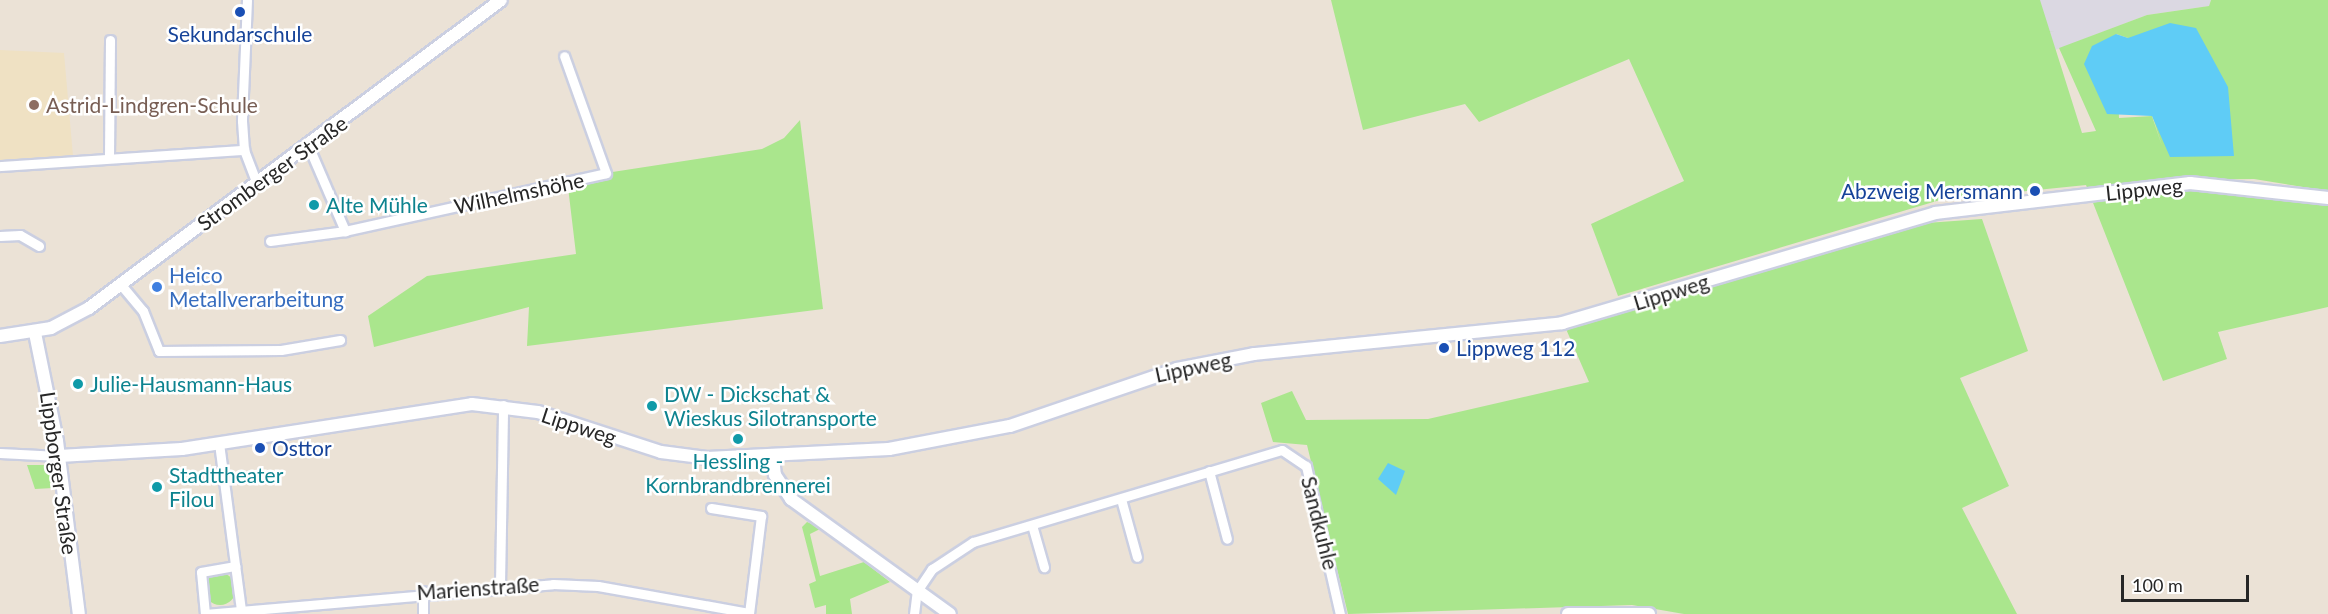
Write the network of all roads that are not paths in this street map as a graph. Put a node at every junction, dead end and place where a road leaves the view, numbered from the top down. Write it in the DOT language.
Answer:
graph roads {
  1 [pos="247,0"];
  2 [pos="501,0"];
  3 [pos="110,40"];
  4 [pos="564,56"];
  5 [pos="308,145"];
  6 [pos="244,150"];
  7 [pos="109,156"];
  8 [pos="0,166"];
  9 [pos="257,184"];
  10 [pos="2328,198"];
  11 [pos="345,231"];
  12 [pos="0,236"];
  13 [pos="270,241"];
  14 [pos="39,246"];
  15 [pos="122,286"];
  16 [pos="35,333"];
  17 [pos="0,336"];
  18 [pos="340,340"];
  19 [pos="503,405"];
  20 [pos="219,443"];
  21 [pos="0,453"];
  22 [pos="59,456"];
  23 [pos="773,457"];
  24 [pos="1209,471"];
  25 [pos="1121,499"];
  26 [pos="711,508"];
  27 [pos="1032,525"];
  28 [pos="1227,539"];
  29 [pos="1137,557"];
  30 [pos="235,566"];
  31 [pos="1044,567"];
  32 [pos="500,585"];
  33 [pos="423,591"];
  34 [pos="917,591"];
  35 [pos="317,603"];
  36 [pos="241,609"];
  37 [pos="749,613"];
  38 [pos="79,614"];
  39 [pos="204,614"];
  40 [pos="317,614"];
  41 [pos="423,614"];
  42 [pos="914,614"];
  43 [pos="950,614"];
  44 [pos="1340,614"];
  45 [pos="1568,614"];
  46 [pos="1649,614"];
  1 -- 6 [label="street"];
  2 -- 5 [label="street, Stromberger Straße"];
  3 -- 7 [label="street"];
  4 -- 11 [label="street, Wilhelmshöhe"];
  5 -- 9 [label="street, Stromberger Straße"];
  5 -- 11 [label="street"];
  6 -- 7 [label="street"];
  6 -- 9 [label="street"];
  7 -- 8 [label="street"];
  9 -- 15 [label="street, Stromberger Straße"];
  10 -- 23 [label="street, Lippweg"];
  11 -- 13 [label="street, Wilhelmshöhe"];
  12 -- 14 [label="street"];
  15 -- 16 [label="street, Stromberger Straße"];
  15 -- 18 [label="street"];
  16 -- 17 [label="street, Stromberger Straße"];
  16 -- 22 [label="street, Lippborger Straße"];
  19 -- 20 [label="street, Lippweg"];
  19 -- 23 [label="street, Lippweg"];
  19 -- 32 [label="street"];
  20 -- 22 [label="street, Lippweg"];
  20 -- 30 [label="street"];
  21 -- 22 [label="street"];
  22 -- 38 [label="street, Lippborger Straße"];
  23 -- 34 [label="street"];
  24 -- 25 [label="street, Sandkuhle"];
  24 -- 28 [label="street"];
  24 -- 44 [label="street, Sandkuhle"];
  25 -- 27 [label="street, Sandkuhle"];
  25 -- 29 [label="street"];
  26 -- 37 [label="street"];
  27 -- 31 [label="street"];
  27 -- 34 [label="street, Sandkuhle"];
  30 -- 36 [label="street"];
  30 -- 39 [label="street"];
  32 -- 33 [label="street, Marienstraße"];
  32 -- 37 [label="street, Marienstraße"];
  33 -- 35 [label="street, Marienstraße"];
  33 -- 41 [label="street"];
  34 -- 42 [label="street"];
  34 -- 43 [label="street"];
  35 -- 36 [label="street, Marienstraße"];
  35 -- 40 [label="street"];
  36 -- 39 [label="street, Marienstraße"];
  45 -- 46 [label="street"];
}
